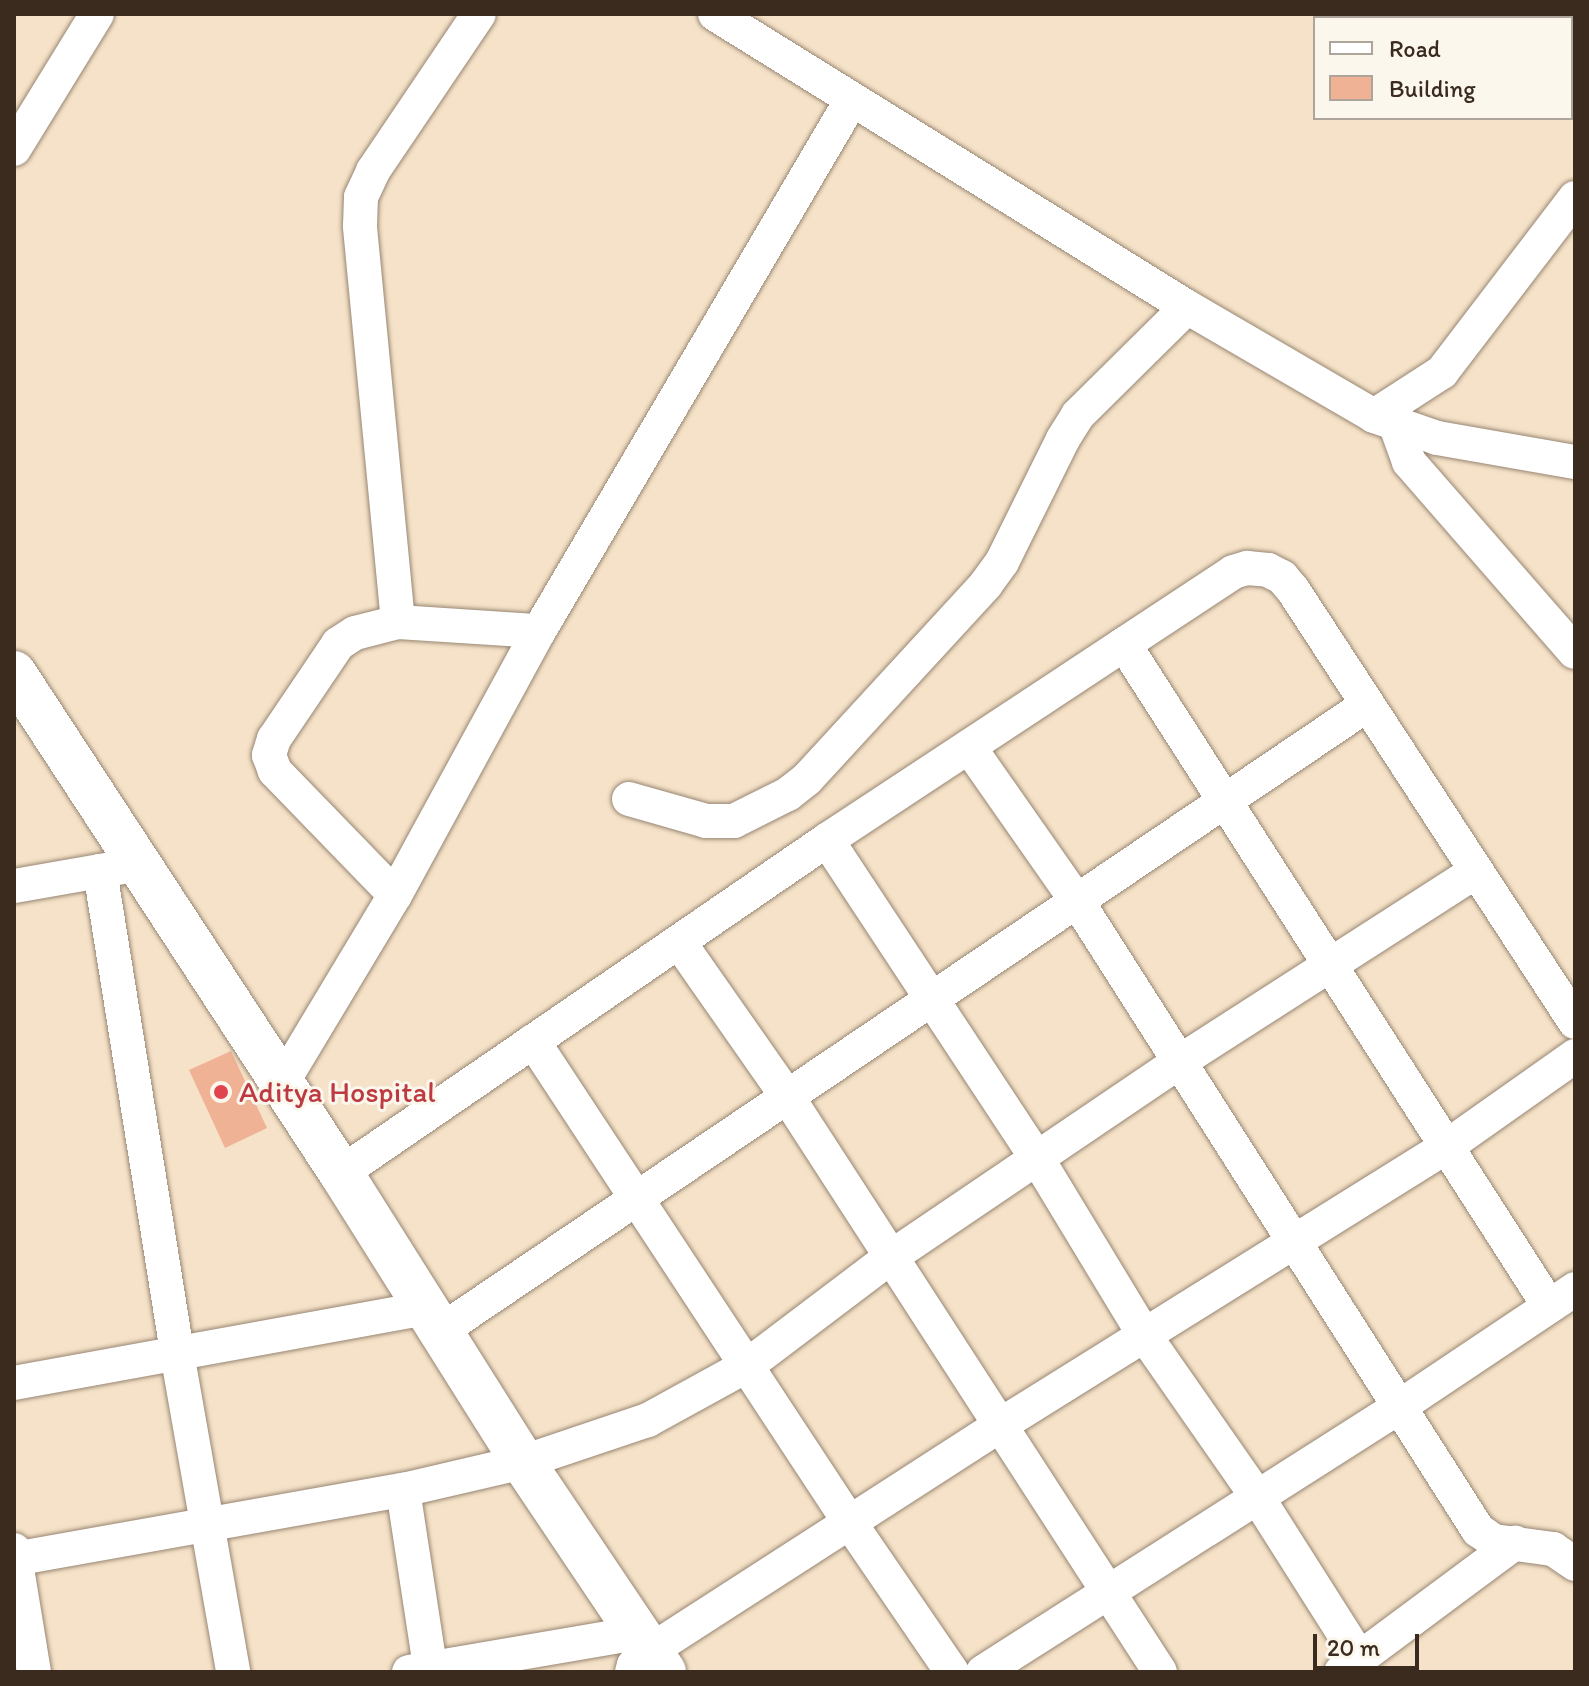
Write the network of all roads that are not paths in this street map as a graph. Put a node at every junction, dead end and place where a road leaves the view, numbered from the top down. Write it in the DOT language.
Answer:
graph roads {
  1 [pos="97,14"];
  2 [pos="479,14"];
  3 [pos="715,14"];
  4 [pos="851,101"];
  5 [pos="14,149"];
  6 [pos="1575,198"];
  7 [pos="1187,307"];
  8 [pos="1385,421"];
  9 [pos="1575,462"];
  10 [pos="398,622"];
  11 [pos="539,631"];
  12 [pos="1570,636"];
  13 [pos="1124,644"];
  14 [pos="14,673"];
  15 [pos="1367,705"];
  16 [pos="969,747"];
  17 [pos="629,799"];
  18 [pos="1224,802"];
  19 [pos="827,840"];
  20 [pos="120,867"];
  21 [pos="1475,872"];
  22 [pos="14,886"];
  23 [pos="395,895"];
  24 [pos="1077,901"];
  25 [pos="679,942"];
  26 [pos="1329,964"];
  27 [pos="933,998"];
  28 [pos="1575,1022"];
  29 [pos="533,1041"];
  30 [pos="1575,1056"];
  31 [pos="1179,1062"];
  32 [pos="282,1083"];
  33 [pos="787,1096"];
  34 [pos="1446,1147"];
  35 [pos="1037,1158"];
  36 [pos="341,1173"];
  37 [pos="639,1199"];
  38 [pos="1294,1240"];
  39 [pos="891,1257"];
  40 [pos="1562,1298"];
  41 [pos="435,1319"];
  42 [pos="1145,1336"];
  43 [pos="177,1353"];
  44 [pos="748,1365"];
  45 [pos="14,1383"];
  46 [pos="1399,1407"];
  47 [pos="1002,1424"];
  48 [pos="523,1462"];
  49 [pos="403,1490"];
  50 [pos="1256,1495"];
  51 [pos="850,1523"];
  52 [pos="205,1525"];
  53 [pos="1515,1543"];
  54 [pos="14,1556"];
  55 [pos="1575,1564"];
  56 [pos="1109,1593"];
  57 [pos="646,1657"];
  58 [pos="1350,1665"];
  59 [pos="424,1671"];
  60 [pos="34,1672"];
  61 [pos="233,1672"];
  62 [pos="952,1672"];
  63 [pos="983,1672"];
  64 [pos="1160,1672"];
  1 -- 5 [label="street"];
  2 -- 10 [label="street"];
  3 -- 4 [label="street"];
  4 -- 7 [label="street"];
  4 -- 11 [label="street"];
  6 -- 8 [label="street"];
  7 -- 8 [label="street"];
  7 -- 17 [label="street"];
  8 -- 9 [label="street"];
  8 -- 12 [label="street"];
  10 -- 11 [label="street"];
  10 -- 23 [label="street"];
  11 -- 23 [label="street"];
  13 -- 15 [label="street"];
  13 -- 16 [label="street"];
  13 -- 18 [label="street"];
  14 -- 20 [label="main road"];
  15 -- 18 [label="street"];
  15 -- 21 [label="street"];
  16 -- 19 [label="street"];
  16 -- 24 [label="street"];
  18 -- 24 [label="street"];
  18 -- 26 [label="street"];
  19 -- 25 [label="street"];
  19 -- 27 [label="street"];
  20 -- 22 [label="street"];
  20 -- 32 [label="main road"];
  20 -- 43 [label="street"];
  21 -- 26 [label="street"];
  21 -- 28 [label="street"];
  23 -- 32 [label="street"];
  24 -- 27 [label="street"];
  24 -- 31 [label="street"];
  25 -- 29 [label="street"];
  25 -- 33 [label="street"];
  26 -- 31 [label="street"];
  26 -- 34 [label="street"];
  27 -- 33 [label="street"];
  27 -- 35 [label="street"];
  29 -- 36 [label="street"];
  29 -- 37 [label="street"];
  30 -- 34 [label="street"];
  31 -- 35 [label="street"];
  31 -- 38 [label="street"];
  32 -- 36 [label="main road"];
  33 -- 37 [label="street"];
  33 -- 39 [label="street"];
  34 -- 38 [label="street"];
  34 -- 40 [label="street"];
  35 -- 39 [label="street"];
  35 -- 42 [label="street"];
  36 -- 41 [label="main road"];
  37 -- 41 [label="street"];
  37 -- 44 [label="street"];
  38 -- 42 [label="street"];
  38 -- 46 [label="street"];
  39 -- 44 [label="street"];
  39 -- 47 [label="street"];
  40 -- 46 [label="street"];
  41 -- 43 [label="street"];
  41 -- 48 [label="main road"];
  42 -- 47 [label="street"];
  42 -- 50 [label="street"];
  43 -- 45 [label="street"];
  43 -- 52 [label="street"];
  44 -- 48 [label="street"];
  44 -- 51 [label="street"];
  46 -- 50 [label="street"];
  46 -- 53 [label="street"];
  47 -- 51 [label="street"];
  47 -- 56 [label="street"];
  48 -- 49 [label="street"];
  48 -- 57 [label="main road"];
  49 -- 52 [label="street"];
  49 -- 59 [label="street"];
  50 -- 56 [label="street"];
  50 -- 58 [label="street"];
  51 -- 57 [label="street"];
  51 -- 62 [label="street"];
  52 -- 54 [label="street"];
  52 -- 61 [label="street"];
  53 -- 55 [label="street"];
  53 -- 58 [label="street"];
  54 -- 60 [label="street"];
  56 -- 63 [label="street"];
  56 -- 64 [label="street"];
  57 -- 59 [label="street"];
}
